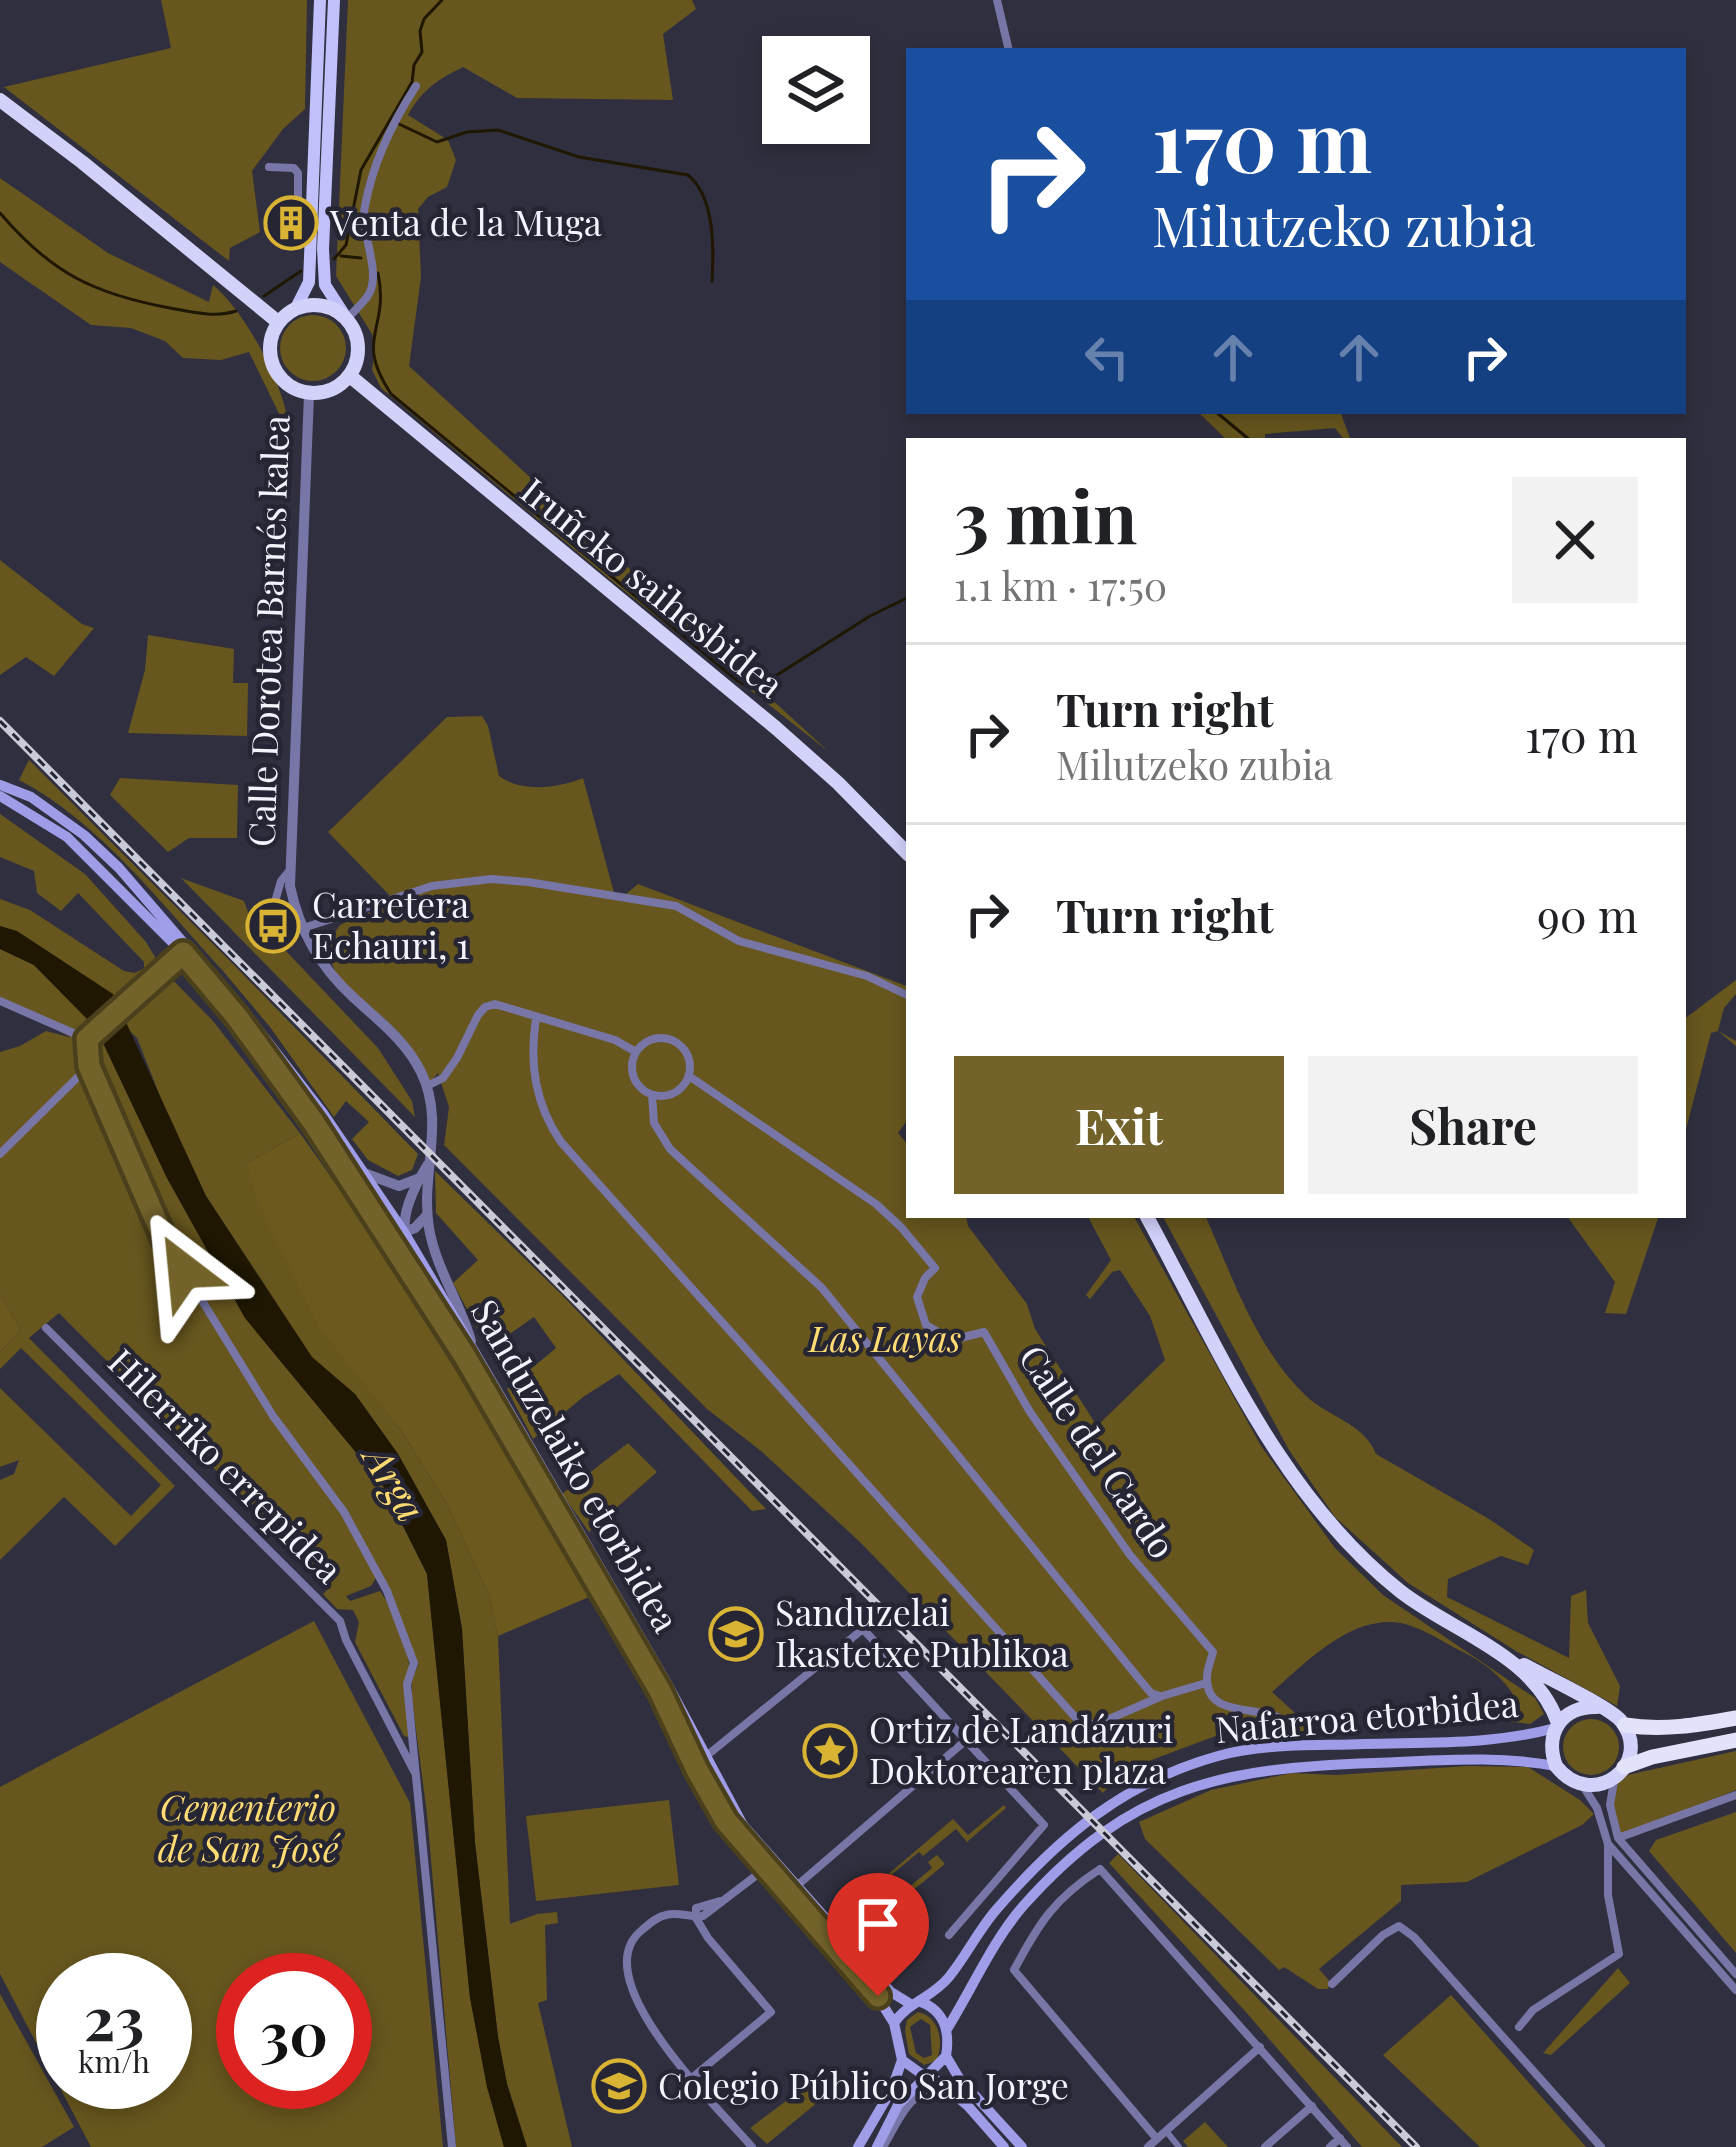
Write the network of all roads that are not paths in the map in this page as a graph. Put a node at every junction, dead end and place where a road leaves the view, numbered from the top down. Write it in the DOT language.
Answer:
graph roads {
  1 [pos="320,0"];
  2 [pos="334,0"];
  3 [pos="997,0"];
  4 [pos="1008,48"];
  5 [pos="416,86"];
  6 [pos="0,100"];
  7 [pos="269,167"];
  8 [pos="313,209"];
  9 [pos="296,308"];
  10 [pos="347,319"];
  11 [pos="278,322"];
  12 [pos="350,376"];
  13 [pos="308,394"];
  14 [pos="0,785"];
  15 [pos="0,796"];
  16 [pos="906,852"];
  17 [pos="290,870"];
  18 [pos="302,929"];
  19 [pos="187,951"];
  20 [pos="906,996"];
  21 [pos="0,1000"];
  22 [pos="536,1018"];
  23 [pos="91,1036"];
  24 [pos="636,1052"];
  25 [pos="89,1066"];
  26 [pos="689,1076"];
  27 [pos="427,1086"];
  28 [pos="652,1095"];
  29 [pos="324,1138"];
  30 [pos="0,1154"];
  31 [pos="430,1162"];
  32 [pos="364,1173"];
  33 [pos="421,1178"];
  34 [pos="399,1186"];
  35 [pos="415,1194"];
  36 [pos="427,1209"];
  37 [pos="1148,1218"];
  38 [pos="404,1232"];
  39 [pos="46,1328"];
  40 [pos="469,1353"];
  41 [pos="1503,1656"];
  42 [pos="1206,1683"];
  43 [pos="1162,1696"];
  44 [pos="1598,1706"];
  45 [pos="1736,1718"];
  46 [pos="1557,1725"];
  47 [pos="1624,1725"];
  48 [pos="1736,1740"];
  49 [pos="965,1742"];
  50 [pos="1293,1747"];
  51 [pos="705,1757"];
  52 [pos="1556,1766"];
  53 [pos="1619,1773"];
  54 [pos="418,1780"];
  55 [pos="1582,1785"];
  56 [pos="1736,1795"];
  57 [pos="1618,1838"];
  58 [pos="1608,1844"];
  59 [pos="769,1865"];
  60 [pos="792,1890"];
  61 [pos="696,1918"];
  62 [pos="949,1935"];
  63 [pos="1736,1974"];
  64 [pos="1332,1984"];
  65 [pos="1736,1990"];
  66 [pos="916,2004"];
  67 [pos="894,2023"];
  68 [pos="1519,2027"];
  69 [pos="946,2029"];
  70 [pos="1260,2047"];
  71 [pos="946,2056"];
  72 [pos="902,2060"];
  73 [pos="926,2074"];
  74 [pos="693,2077"];
  75 [pos="946,2086"];
  76 [pos="1312,2106"];
  77 [pos="1166,2131"];
  78 [pos="1340,2138"];
  79 [pos="1157,2139"];
  80 [pos="452,2147"];
  81 [pos="752,2147"];
  82 [pos="858,2147"];
  83 [pos="880,2147"];
  84 [pos="1004,2147"];
  85 [pos="1022,2147"];
  86 [pos="1148,2147"];
  87 [pos="1179,2147"];
  88 [pos="1265,2147"];
  89 [pos="1330,2147"];
  90 [pos="1347,2147"];
  91 [pos="1601,2147"];
  1 -- 8 [label="main road"];
  2 -- 10 [label="main road"];
  3 -- 4 [label="street"];
  5 -- 10 [label="street"];
  6 -- 11 [label="highway"];
  7 -- 8 [label="street"];
  8 -- 9 [label="main road"];
  9 -- 10 [label="highway"];
  9 -- 11 [label="highway"];
  10 -- 12 [label="highway"];
  11 -- 13 [label="highway"];
  12 -- 13 [label="highway"];
  12 -- 16 [label="highway, Iruñeko saihesbidea"];
  13 -- 17 [label="street, Calle Dorotea Barnés kalea"];
  14 -- 19 [label="main road"];
  15 -- 19 [label="main road"];
  17 -- 18 [label="street, Calle Dorotea Barnés kalea"];
  17 -- 18 [label="street"];
  18 -- 20 [label="street"];
  18 -- 27 [label="street"];
  19 -- 23 [label="street"];
  19 -- 29 [label="main road, Sanduzelaiko etorbidea"];
  19 -- 32 [label="main road, Sanduzelaiko etorbidea"];
  21 -- 23 [label="street"];
  22 -- 24 [label="street"];
  22 -- 27 [label="street"];
  22 -- 43 [label="street"];
  23 -- 25 [label="street, Hilerriko errepidea"];
  24 -- 26 [label="street"];
  24 -- 28 [label="street"];
  25 -- 30 [label="street"];
  25 -- 54 [label="street, Hilerriko errepidea"];
  26 -- 28 [label="street"];
  26 -- 42 [label="street, Calle del Cardo"];
  27 -- 31 [label="street"];
  28 -- 43 [label="street"];
  29 -- 38 [label="street"];
  29 -- 40 [label="main road, Sanduzelaiko etorbidea"];
  31 -- 33 [label="street"];
  31 -- 36 [label="street"];
  32 -- 34 [label="street"];
  32 -- 38 [label="main road, Sanduzelaiko etorbidea"];
  33 -- 34 [label="street"];
  33 -- 35 [label="street"];
  34 -- 35 [label="street"];
  35 -- 36 [label="street"];
  35 -- 38 [label="street"];
  36 -- 38 [label="street"];
  36 -- 40 [label="street"];
  37 -- 41 [label="highway"];
  38 -- 40 [label="main road, Sanduzelaiko etorbidea"];
  39 -- 54 [label="street, Hilerriko errepidea"];
  40 -- 51 [label="main road, Sanduzelaiko etorbidea"];
  40 -- 59 [label="main road, Sanduzelaiko etorbidea"];
  41 -- 44 [label="highway"];
  41 -- 46 [label="highway"];
  42 -- 43 [label="street"];
  42 -- 50 [label="street"];
  44 -- 46 [label="highway"];
  44 -- 47 [label="highway"];
  45 -- 47 [label="highway"];
  46 -- 50 [label="main road, Nafarroa etorbidea"];
  46 -- 52 [label="highway"];
  47 -- 53 [label="highway"];
  48 -- 53 [label="highway"];
  49 -- 51 [label="street"];
  49 -- 60 [label="street"];
  49 -- 62 [label="street"];
  50 -- 66 [label="main road, Nafarroa etorbidea"];
  51 -- 59 [label="main road, Sanduzelaiko etorbidea"];
  52 -- 55 [label="highway"];
  52 -- 69 [label="main road, Nafarroa etorbidea"];
  53 -- 55 [label="highway"];
  53 -- 57 [label="street"];
  54 -- 80 [label="street, Hilerriko errepidea"];
  55 -- 58 [label="street"];
  56 -- 57 [label="street"];
  57 -- 63 [label="street"];
  58 -- 65 [label="street"];
  58 -- 68 [label="street"];
  59 -- 60 [label="main road, Sanduzelaiko etorbidea"];
  59 -- 61 [label="street"];
  60 -- 66 [label="main road, Sanduzelaiko etorbidea"];
  60 -- 67 [label="main road, Sanduzelaiko etorbidea"];
  61 -- 74 [label="street"];
  61 -- 74 [label="street"];
  64 -- 91 [label="street"];
  66 -- 67 [label="main road"];
  66 -- 69 [label="main road"];
  67 -- 72 [label="main road"];
  69 -- 71 [label="main road"];
  70 -- 76 [label="street"];
  70 -- 77 [label="street"];
  70 -- 79 [label="street"];
  71 -- 73 [label="main road"];
  71 -- 85 [label="main road"];
  72 -- 73 [label="main road"];
  72 -- 82 [label="main road"];
  73 -- 75 [label="main road"];
  73 -- 83 [label="main road"];
  74 -- 81 [label="street"];
  75 -- 83 [label="street"];
  75 -- 84 [label="main road"];
  76 -- 78 [label="street"];
  76 -- 88 [label="street"];
  77 -- 79 [label="street"];
  77 -- 87 [label="street"];
  78 -- 89 [label="street"];
  78 -- 90 [label="street"];
  79 -- 86 [label="street"];
}
